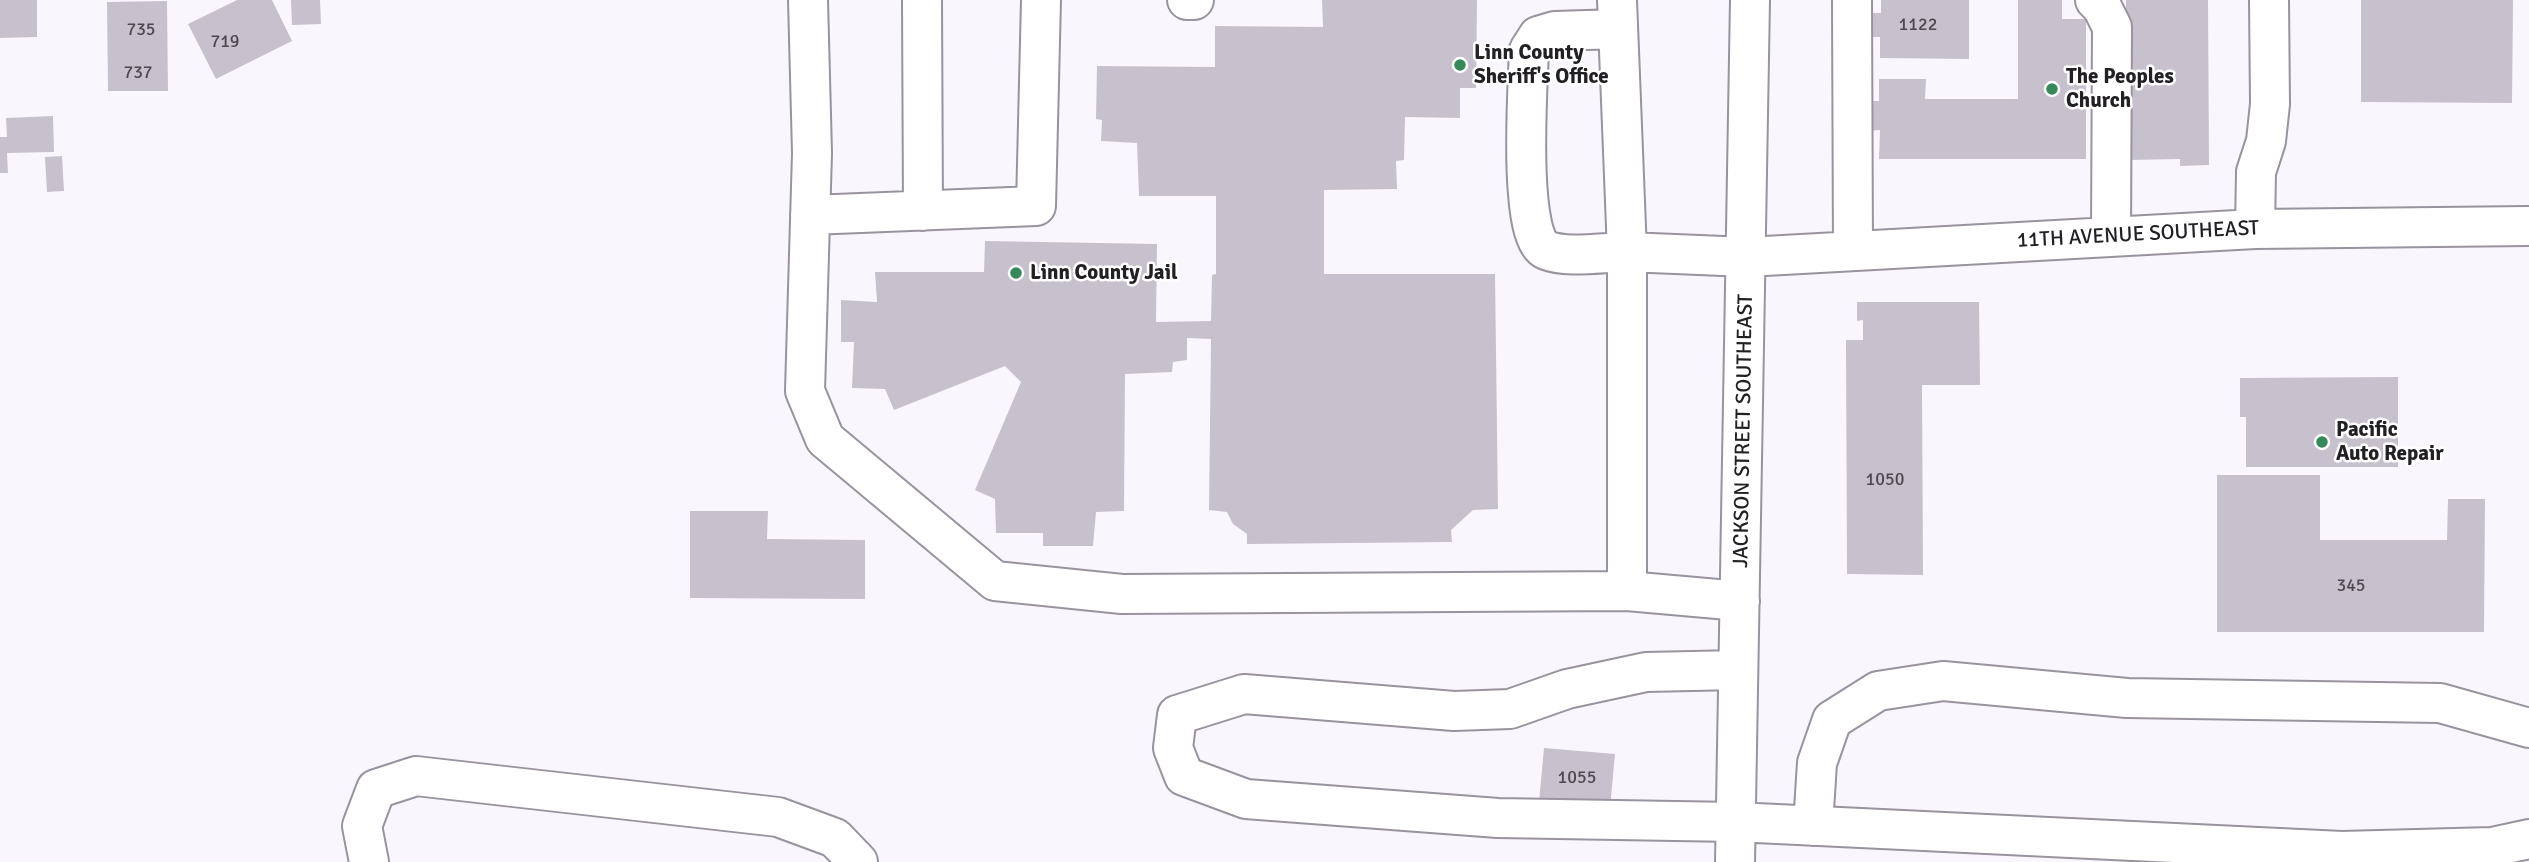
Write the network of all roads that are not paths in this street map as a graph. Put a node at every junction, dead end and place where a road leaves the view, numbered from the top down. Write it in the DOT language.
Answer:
graph roads {
  1 [pos="808,0"];
  2 [pos="922,0"];
  3 [pos="1041,0"];
  4 [pos="1187,0"];
  5 [pos="1194,0"];
  6 [pos="1750,0"];
  7 [pos="1852,0"];
  8 [pos="2095,0"];
  9 [pos="2269,0"];
  10 [pos="1618,14"];
  11 [pos="923,211"];
  12 [pos="810,215"];
  13 [pos="2529,226"];
  14 [pos="2255,229"];
  15 [pos="2111,236"];
  16 [pos="1626,251"];
  17 [pos="1853,251"];
  18 [pos="1747,257"];
  19 [pos="1627,591"];
  20 [pos="1740,601"];
  21 [pos="1738,670"];
  22 [pos="2529,728"];
  23 [pos="1735,822"];
  24 [pos="1813,826"];
  25 [pos="2529,839"];
  26 [pos="369,862"];
  27 [pos="858,862"];
  28 [pos="1735,862"];
  1 -- 12 [label="street"];
  2 -- 11 [label="street"];
  3 -- 11 [label="street"];
  4 -- 5 [label="street"];
  6 -- 18 [label="street, JACKSON STREET SOUTHEAST"];
  7 -- 17 [label="street"];
  8 -- 15 [label="street"];
  9 -- 14 [label="street"];
  10 -- 16 [label="street"];
  10 -- 16 [label="street, 11TH AVENUE SOUTHEAST"];
  11 -- 12 [label="street"];
  12 -- 19 [label="street"];
  13 -- 14 [label="street, 11TH AVENUE SOUTHEAST"];
  14 -- 15 [label="street, 11TH AVENUE SOUTHEAST"];
  15 -- 17 [label="street, 11TH AVENUE SOUTHEAST"];
  16 -- 18 [label="street, 11TH AVENUE SOUTHEAST"];
  16 -- 19 [label="street"];
  17 -- 18 [label="street, 11TH AVENUE SOUTHEAST"];
  18 -- 20 [label="street, JACKSON STREET SOUTHEAST"];
  19 -- 20 [label="street"];
  20 -- 21 [label="street, JACKSON STREET SOUTHEAST"];
  21 -- 23 [label="street, JACKSON STREET SOUTHEAST"];
  21 -- 23 [label="street"];
  22 -- 24 [label="street"];
  23 -- 24 [label="street"];
  23 -- 28 [label="street, JACKSON STREET SOUTHEAST"];
  24 -- 25 [label="street"];
  26 -- 27 [label="street"];
}
